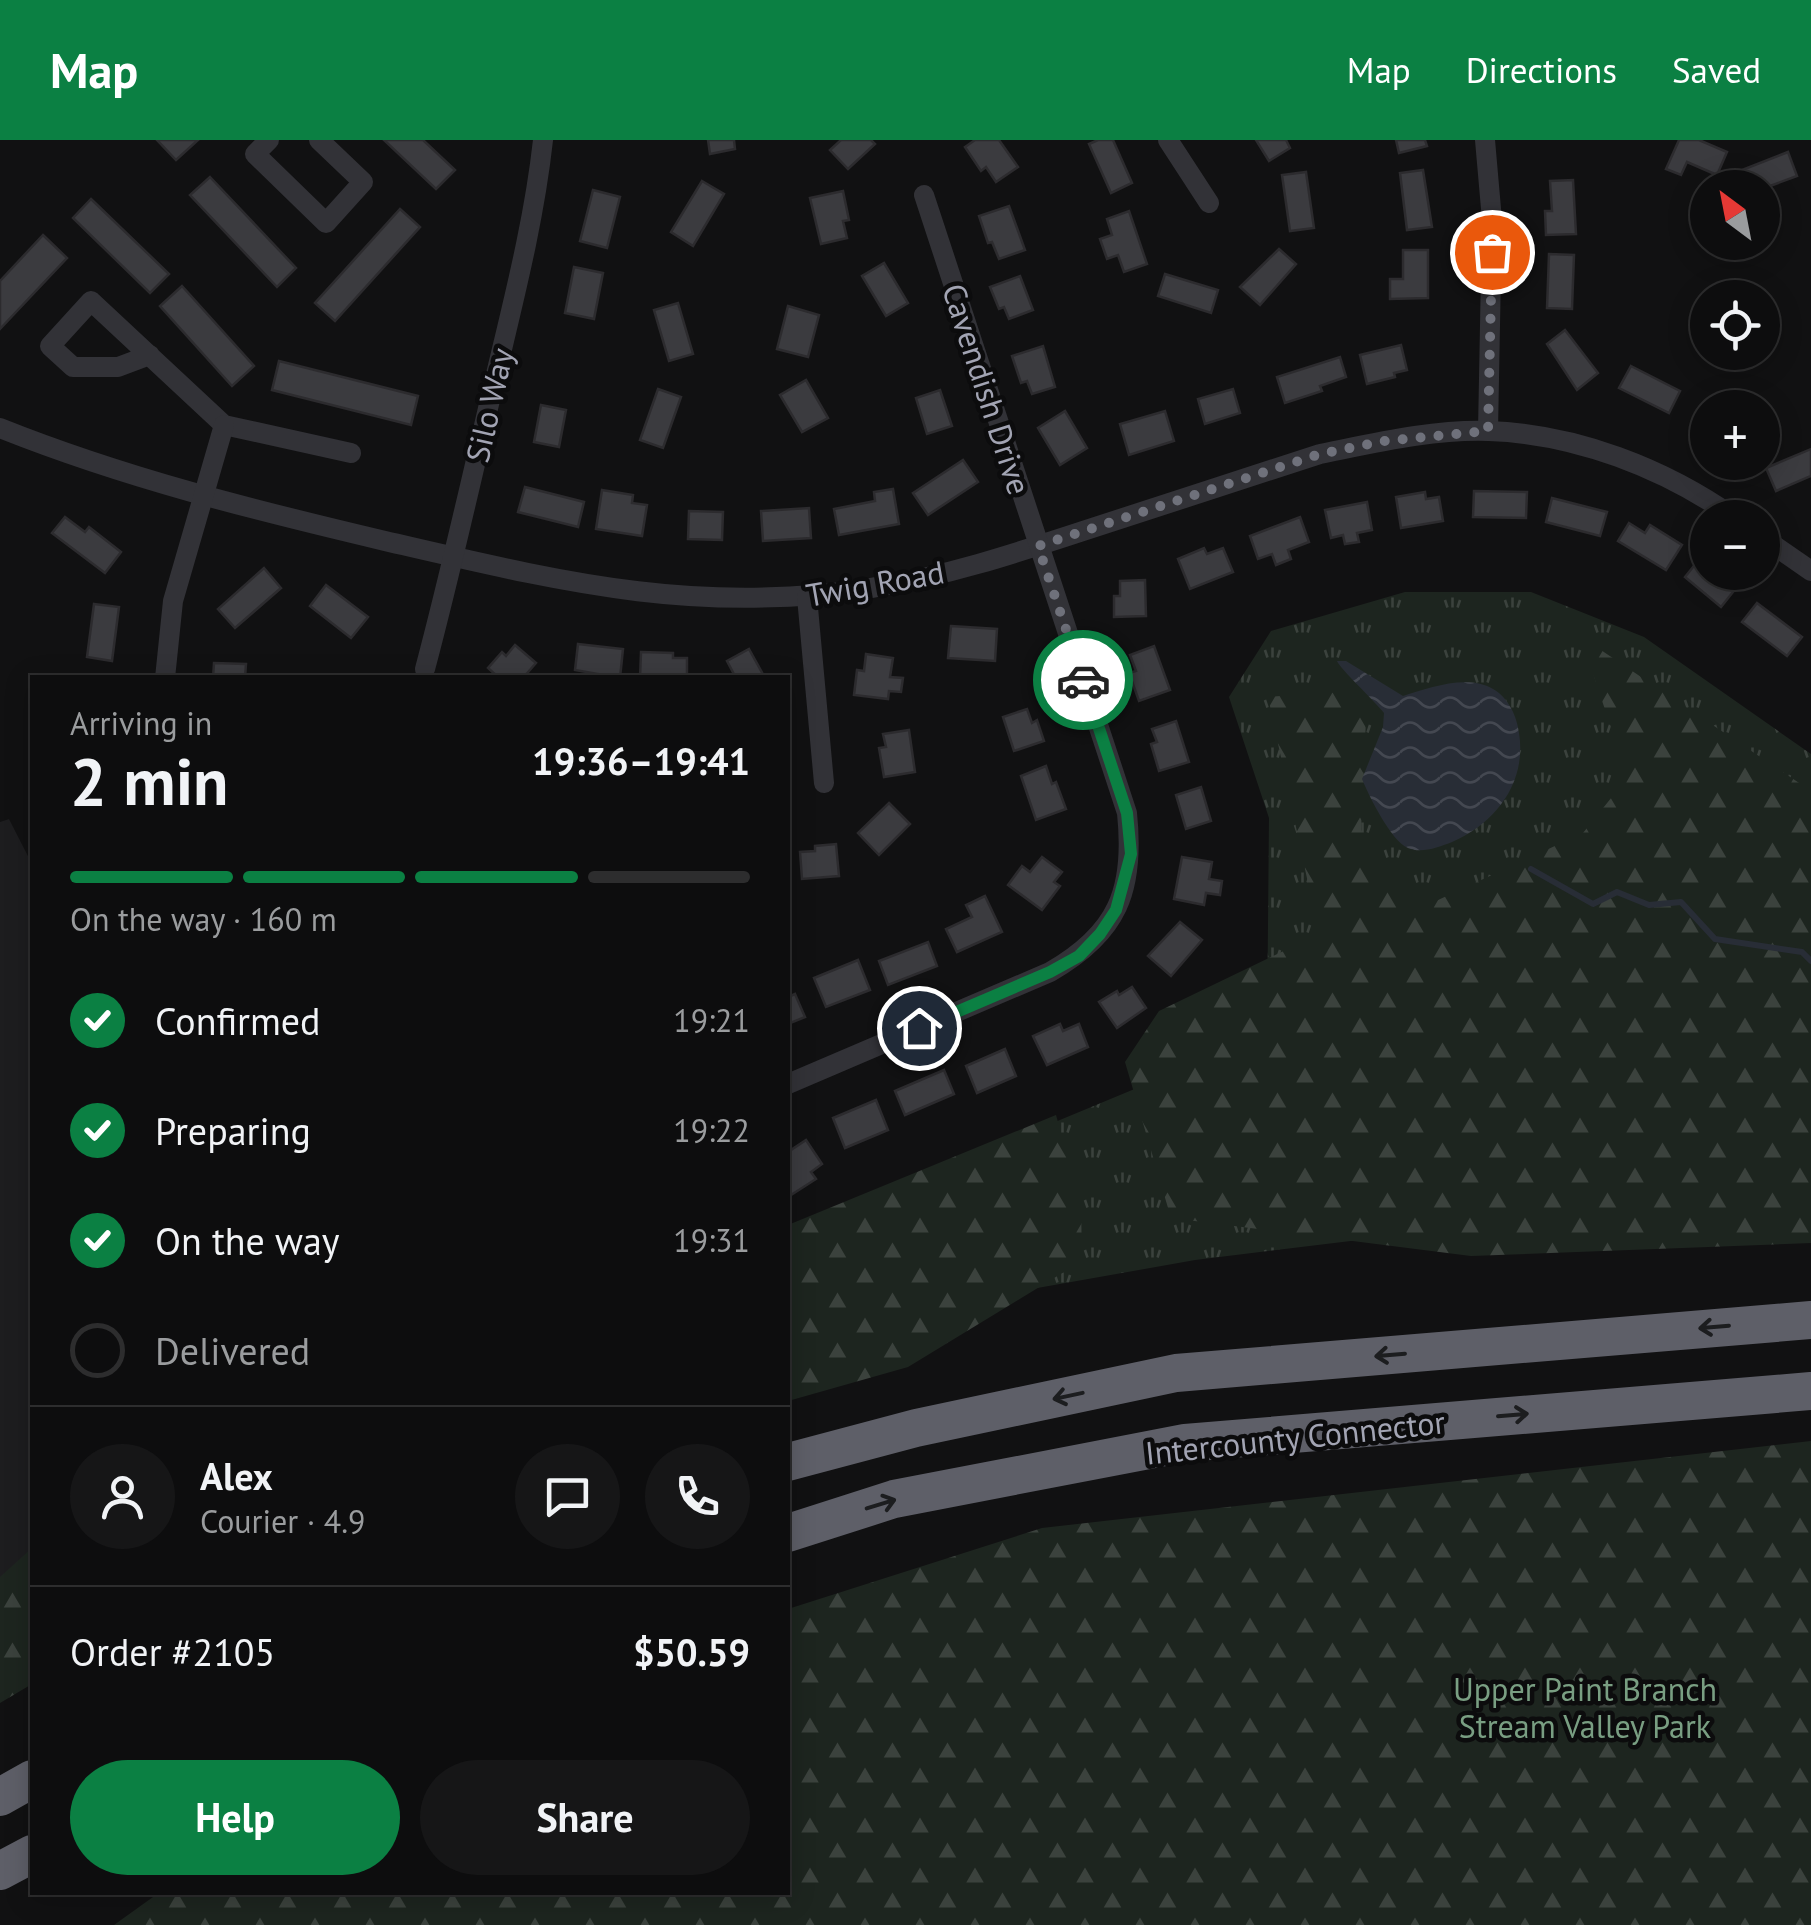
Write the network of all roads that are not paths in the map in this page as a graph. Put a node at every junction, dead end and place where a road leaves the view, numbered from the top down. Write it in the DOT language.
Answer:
graph roads {
  1 [pos="269,140"];
  2 [pos="320,140"];
  3 [pos="543,140"];
  4 [pos="1168,140"];
  5 [pos="1485,140"];
  6 [pos="924,195"];
  7 [pos="1209,203"];
  8 [pos="150,356"];
  9 [pos="224,426"];
  10 [pos="0,428"];
  11 [pos="1488,431"];
  12 [pos="350,453"];
  13 [pos="202,498"];
  14 [pos="1705,500"];
  15 [pos="1038,546"];
  16 [pos="1780,547"];
  17 [pos="455,557"];
  18 [pos="1809,565"];
  19 [pos="806,597"];
  20 [pos="426,669"];
  21 [pos="165,675"];
  22 [pos="824,783"];
  23 [pos="790,1083"];
  24 [pos="1811,1320"];
  25 [pos="1811,1391"];
  26 [pos="790,1461"];
  27 [pos="790,1532"];
  28 [pos="30,1779"];
  29 [pos="0,1797"];
  30 [pos="30,1855"];
  31 [pos="0,1871"];
  1 -- 2 [label="street"];
  3 -- 17 [label="street, Silo Way"];
  4 -- 7 [label="street"];
  5 -- 11 [label="street"];
  6 -- 15 [label="street, Cavendish Drive"];
  8 -- 9 [label="street"];
  9 -- 12 [label="street"];
  9 -- 13 [label="street"];
  10 -- 13 [label="street, Twig Road"];
  11 -- 14 [label="street, Twig Road"];
  11 -- 15 [label="street, Twig Road"];
  13 -- 17 [label="street, Twig Road"];
  13 -- 21 [label="street"];
  15 -- 19 [label="street, Twig Road"];
  15 -- 23 [label="street, Cavendish Drive"];
  16 -- 18 [label="street"];
  17 -- 19 [label="street, Twig Road"];
  17 -- 20 [label="street, Silo Way"];
  19 -- 22 [label="street"];
  24 -- 26 [label="highway, one-way"];
  27 -- 25 [label="highway, Intercounty Connector, one-way"];
  28 -- 29 [label="highway"];
  30 -- 31 [label="highway"];
}
